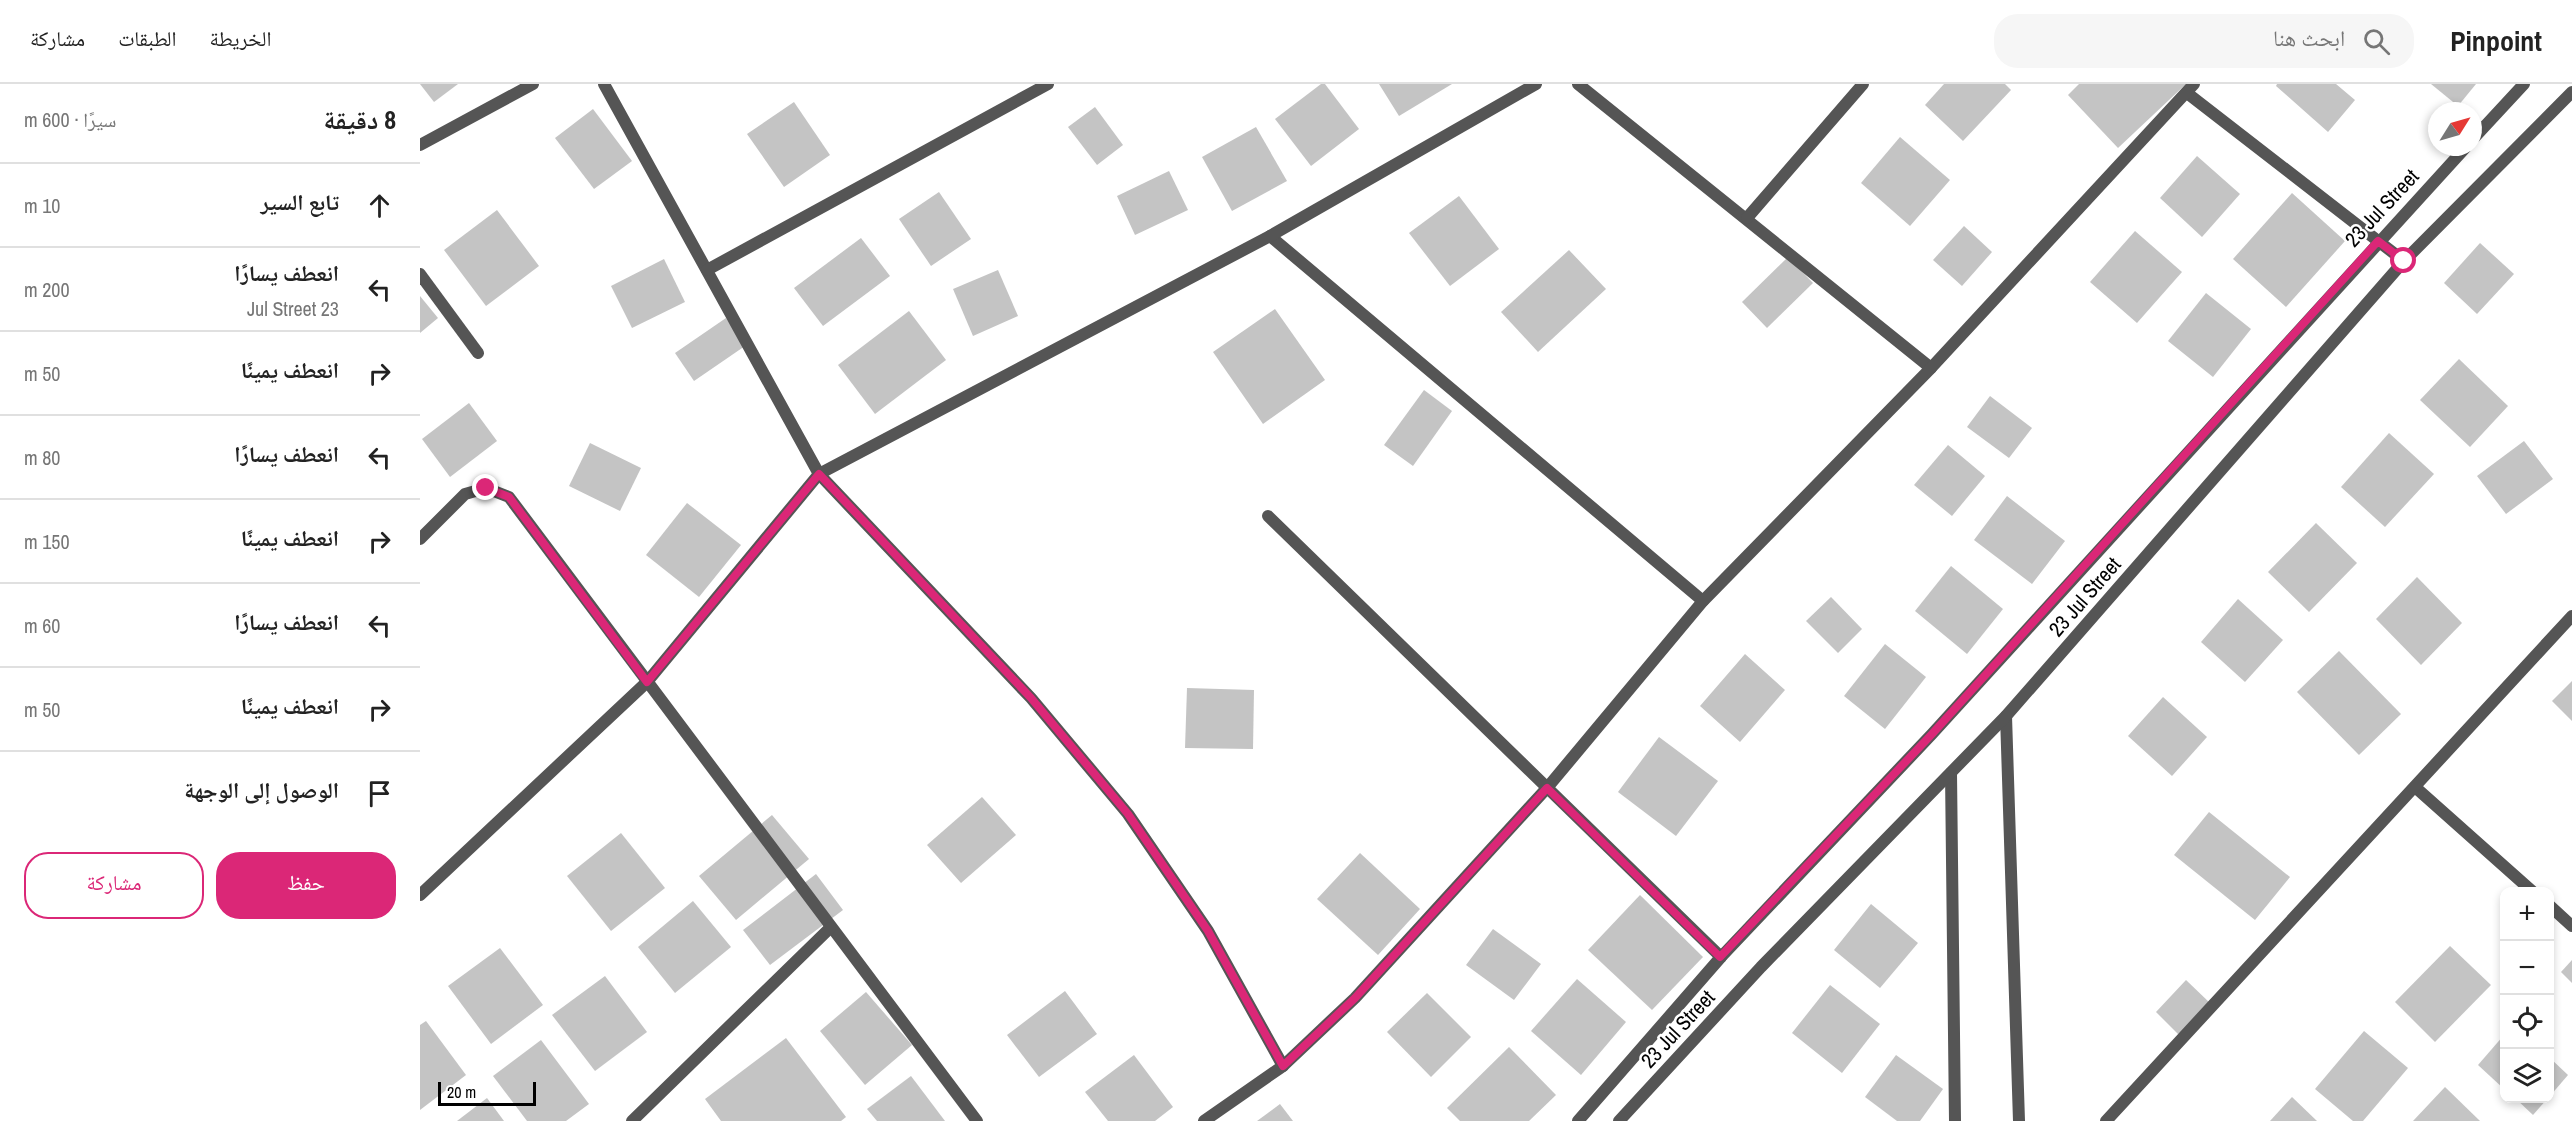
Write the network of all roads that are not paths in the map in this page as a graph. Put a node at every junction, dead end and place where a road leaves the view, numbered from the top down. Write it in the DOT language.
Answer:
graph roads {
  1 [pos="533,84"];
  2 [pos="604,84"];
  3 [pos="1048,84"];
  4 [pos="1536,84"];
  5 [pos="1578,84"];
  6 [pos="1863,84"];
  7 [pos="2524,84"];
  8 [pos="2191,89"];
  9 [pos="2572,92"];
  10 [pos="2482,129"];
  11 [pos="420,145"];
  12 [pos="2458,156"];
  13 [pos="1747,218"];
  14 [pos="1270,236"];
  15 [pos="2378,241"];
  16 [pos="2404,261"];
  17 [pos="707,270"];
  18 [pos="420,274"];
  19 [pos="478,352"];
  20 [pos="1931,368"];
  21 [pos="819,474"];
  22 [pos="1268,516"];
  23 [pos="420,539"];
  24 [pos="1703,601"];
  25 [pos="2572,616"];
  26 [pos="647,682"];
  27 [pos="2006,716"];
  28 [pos="1951,773"];
  29 [pos="2415,787"];
  30 [pos="1547,788"];
  31 [pos="2528,887"];
  32 [pos="420,895"];
  33 [pos="2554,910"];
  34 [pos="2572,926"];
  35 [pos="830,928"];
  36 [pos="1720,957"];
  37 [pos="1283,1066"];
  38 [pos="1955,1116"];
  39 [pos="639,1119"];
  40 [pos="977,1121"];
  41 [pos="1204,1121"];
  42 [pos="1578,1121"];
  43 [pos="1619,1121"];
  44 [pos="1945,1121"];
  45 [pos="2019,1121"];
  46 [pos="2106,1121"];
  1 -- 11 [label="street"];
  2 -- 17 [label="street"];
  3 -- 17 [label="street"];
  4 -- 14 [label="street"];
  5 -- 13 [label="street"];
  6 -- 13 [label="street"];
  7 -- 10 [label="street"];
  8 -- 15 [label="street"];
  8 -- 20 [label="street"];
  9 -- 16 [label="street, 23 Jul Street"];
  12 -- 15 [label="street, 23 Jul Street"];
  13 -- 20 [label="street"];
  14 -- 21 [label="street"];
  14 -- 24 [label="street"];
  15 -- 16 [label="street"];
  15 -- 36 [label="street, 23 Jul Street"];
  16 -- 27 [label="street, 23 Jul Street"];
  17 -- 21 [label="street"];
  18 -- 19 [label="street"];
  20 -- 24 [label="street"];
  21 -- 26 [label="street"];
  21 -- 37 [label="street"];
  22 -- 30 [label="street"];
  23 -- 26 [label="street"];
  24 -- 30 [label="street"];
  25 -- 29 [label="street"];
  26 -- 32 [label="street"];
  26 -- 35 [label="street"];
  27 -- 28 [label="street, 23 Jul Street"];
  27 -- 45 [label="street"];
  28 -- 38 [label="street"];
  28 -- 43 [label="street, 23 Jul Street"];
  29 -- 31 [label="street"];
  29 -- 46 [label="street"];
  30 -- 36 [label="street"];
  30 -- 37 [label="street"];
  33 -- 34 [label="street"];
  35 -- 39 [label="street"];
  35 -- 40 [label="street"];
  36 -- 42 [label="street, 23 Jul Street"];
  37 -- 41 [label="street"];
  38 -- 44 [label="street"];
}
